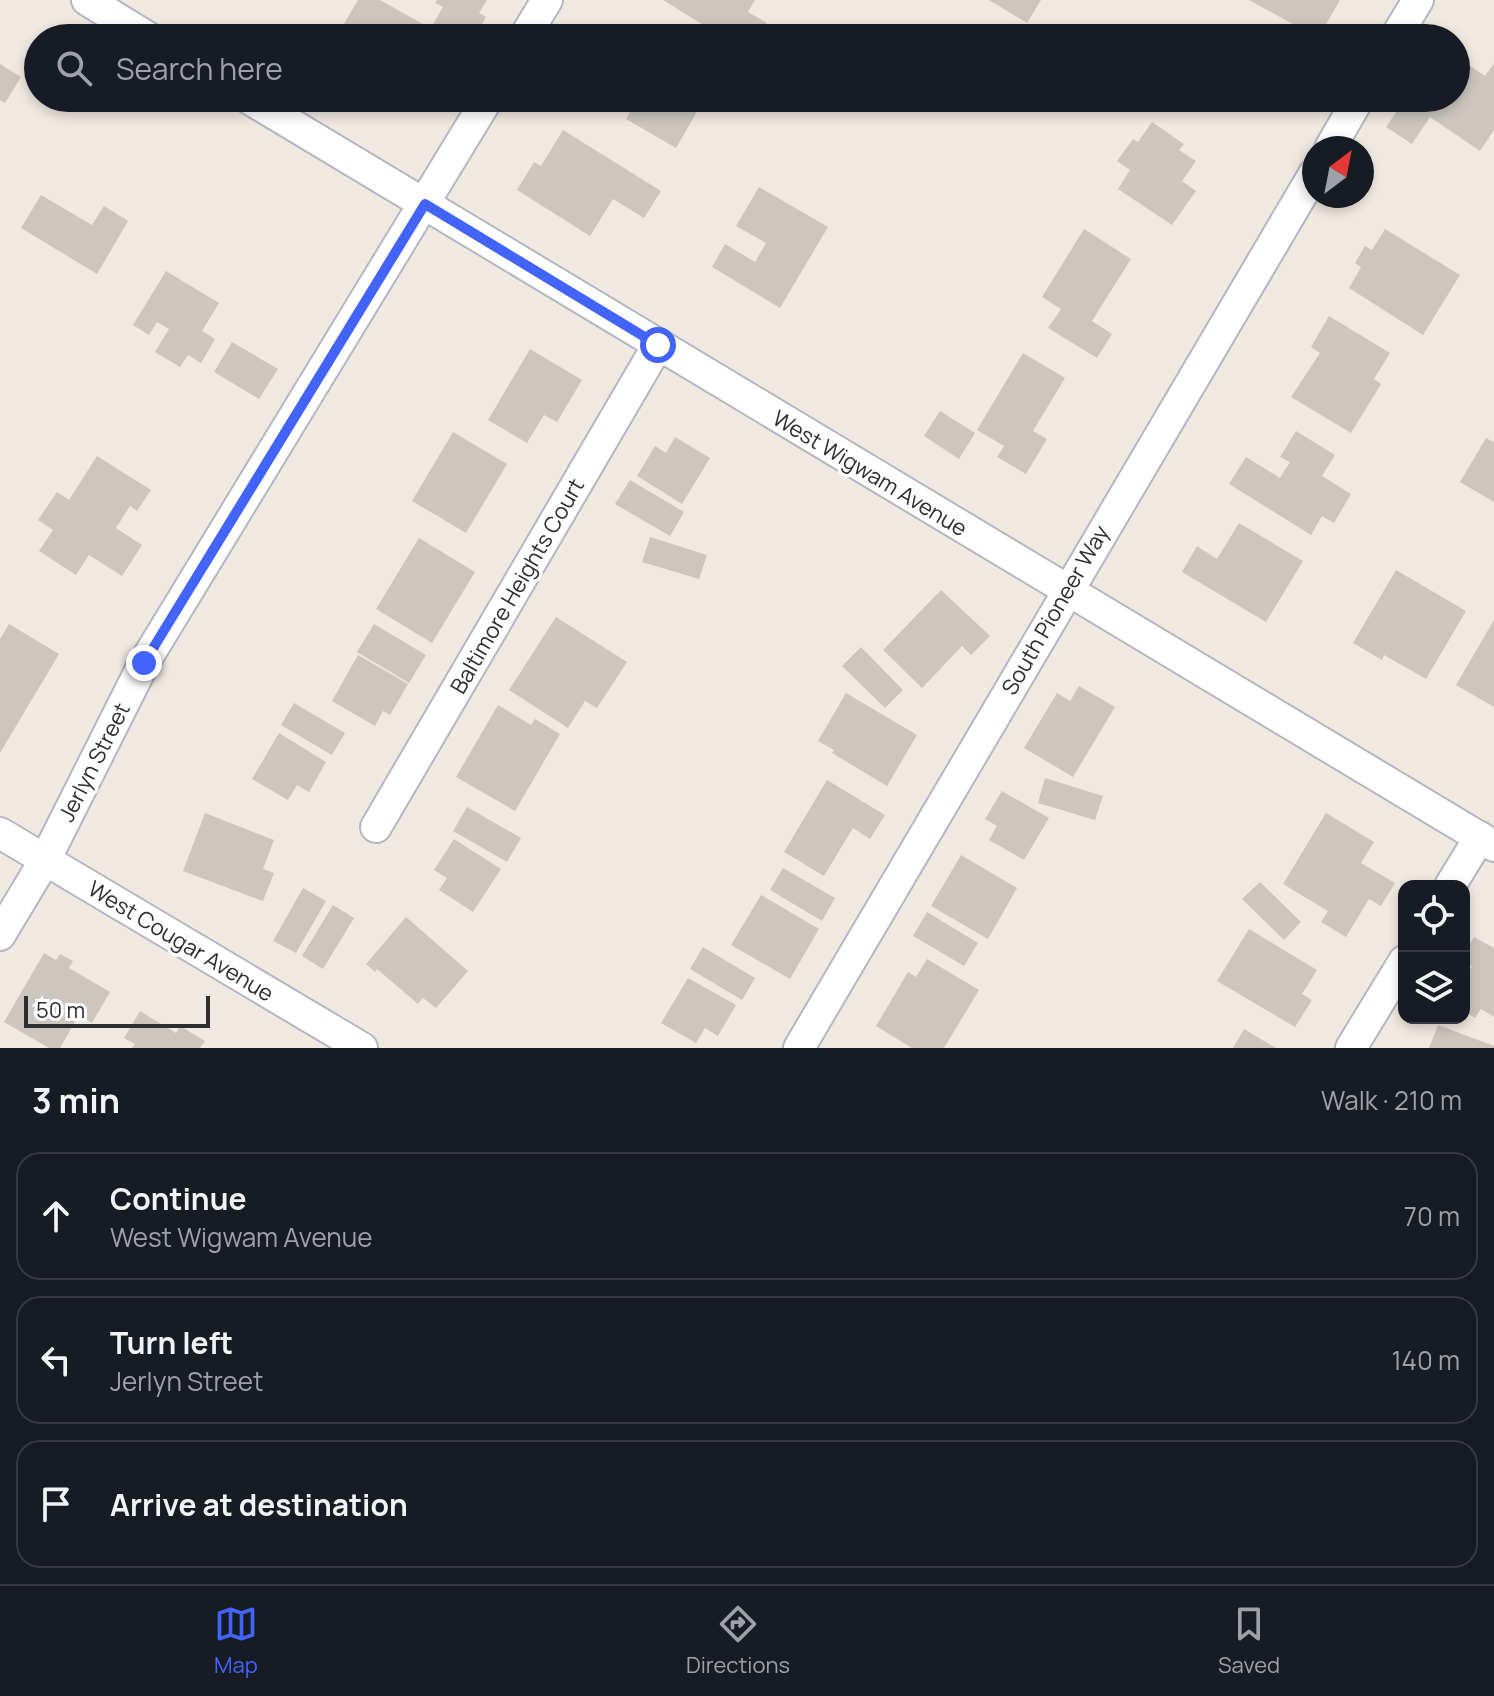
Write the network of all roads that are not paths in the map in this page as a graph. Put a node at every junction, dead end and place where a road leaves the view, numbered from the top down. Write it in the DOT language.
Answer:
graph roads {
  1 [pos="87,0"];
  2 [pos="547,0"];
  3 [pos="1418,0"];
  4 [pos="126,24"];
  5 [pos="532,24"];
  6 [pos="1403,24"];
  7 [pos="271,112"];
  8 [pos="480,112"];
  9 [pos="1351,112"];
  10 [pos="1337,136"];
  11 [pos="1302,194"];
  12 [pos="425,204"];
  13 [pos="658,345"];
  14 [pos="1067,590"];
  15 [pos="376,827"];
  16 [pos="0,833"];
  17 [pos="1487,841"];
  18 [pos="45,860"];
  19 [pos="1455,880"];
  20 [pos="0,935"];
  21 [pos="1398,971"];
  22 [pos="362,1048"];
  23 [pos="799,1048"];
  24 [pos="1351,1048"];
  1 -- 4 [label="street"];
  2 -- 5 [label="street"];
  3 -- 6 [label="street"];
  7 -- 12 [label="street, West Wigwam Avenue"];
  8 -- 12 [label="street, Jerlyn Street"];
  9 -- 10 [label="street"];
  11 -- 14 [label="street, South Pioneer Way"];
  12 -- 13 [label="street, West Wigwam Avenue"];
  12 -- 18 [label="street, Jerlyn Street"];
  13 -- 14 [label="street, West Wigwam Avenue"];
  13 -- 15 [label="street, Baltimore Heights Court"];
  14 -- 17 [label="street, West Wigwam Avenue"];
  14 -- 23 [label="street, South Pioneer Way"];
  16 -- 18 [label="street, West Cougar Avenue"];
  17 -- 19 [label="street"];
  18 -- 20 [label="street, Jerlyn Street"];
  18 -- 22 [label="street, West Cougar Avenue"];
  21 -- 24 [label="street"];
}
